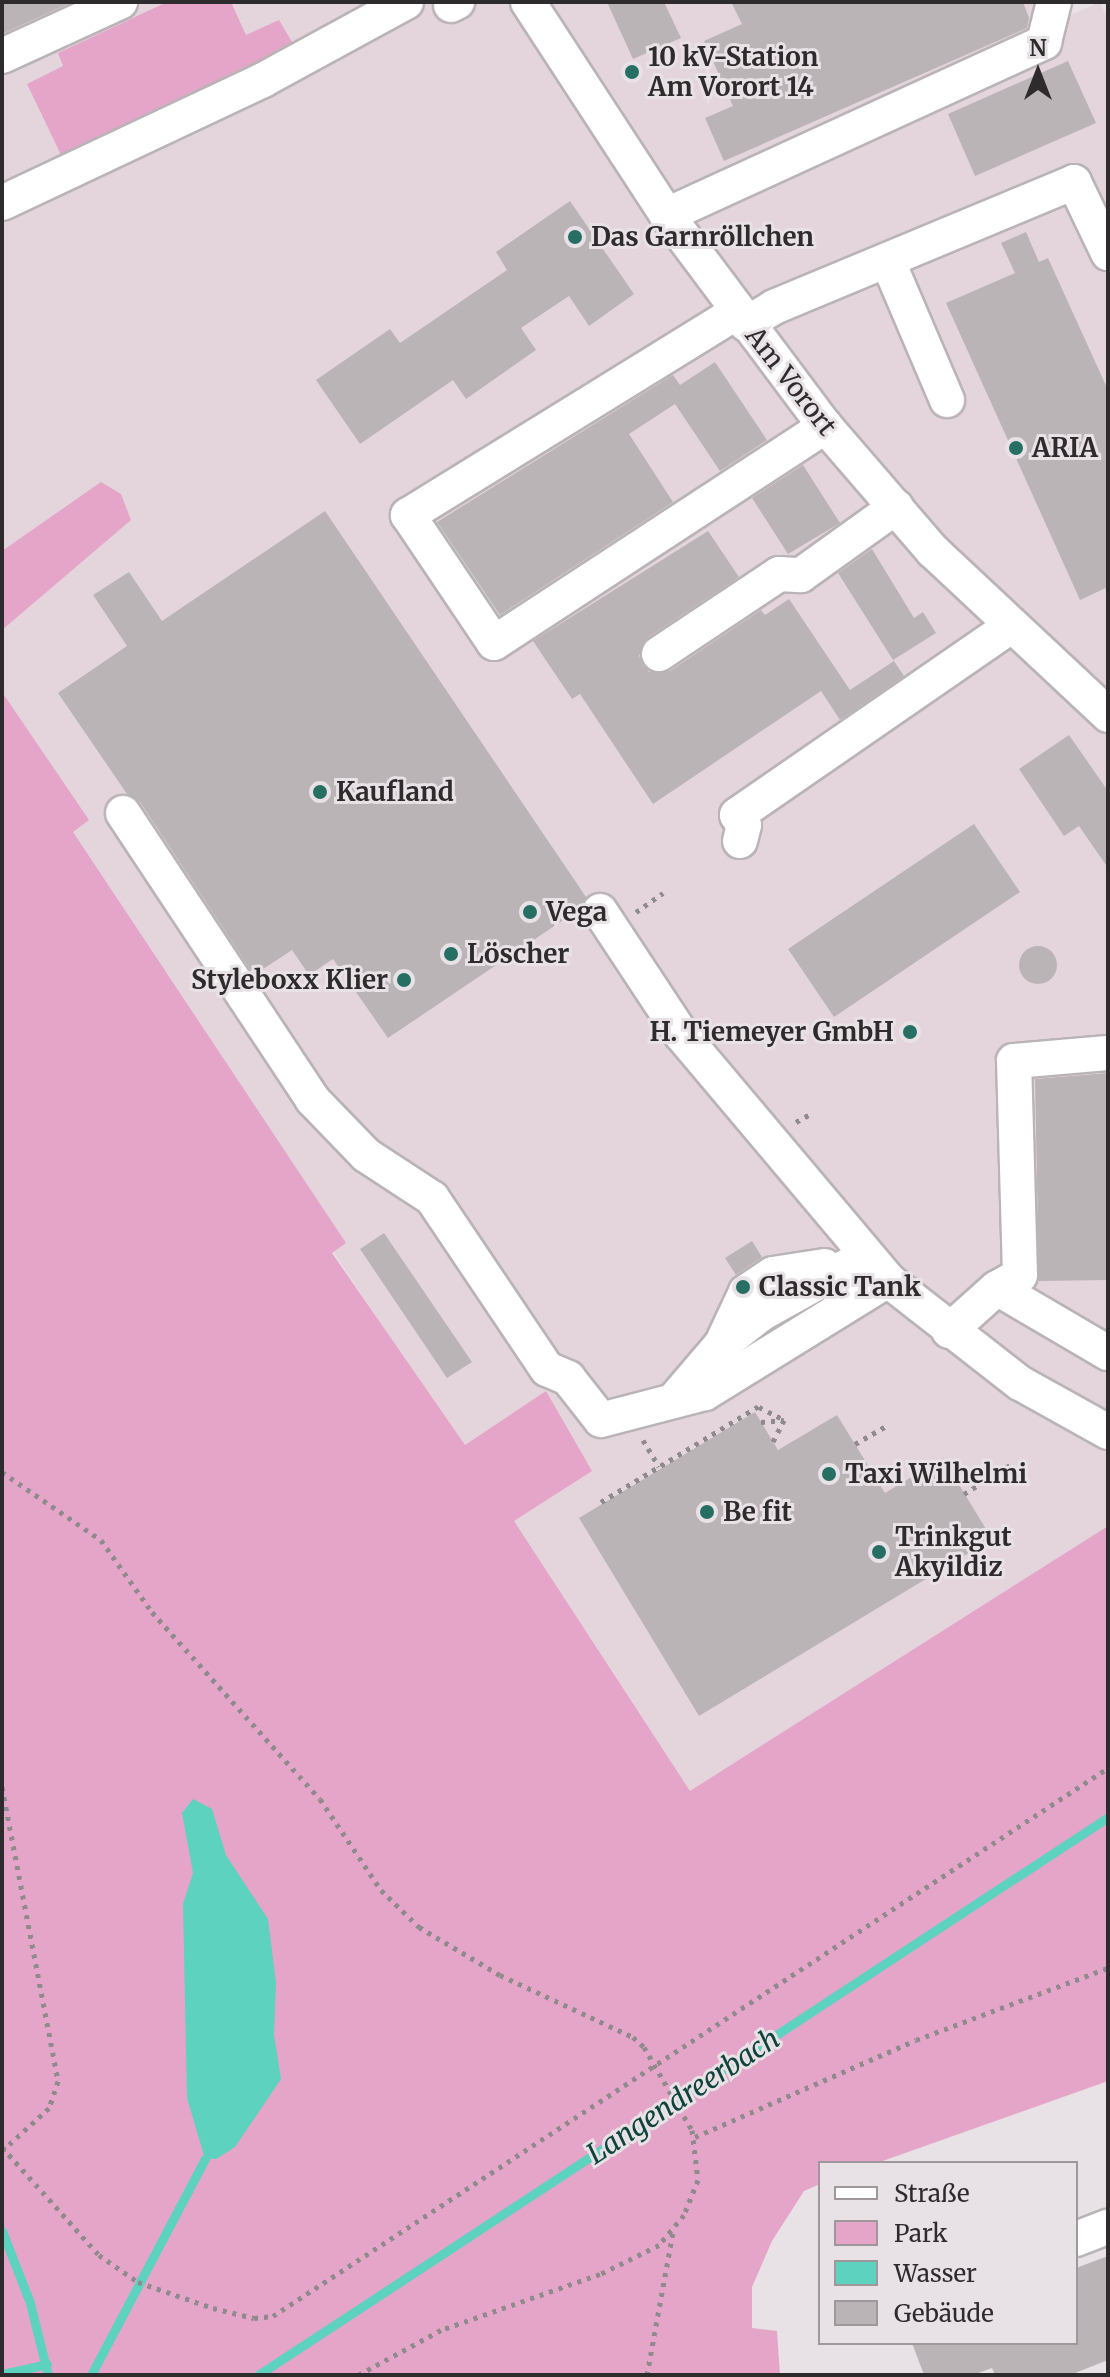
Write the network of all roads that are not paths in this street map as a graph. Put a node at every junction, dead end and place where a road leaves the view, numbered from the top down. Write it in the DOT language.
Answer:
graph roads {
  1 [pos="120,2"];
  2 [pos="406,2"];
  3 [pos="528,2"];
  4 [pos="1054,2"];
  5 [pos="2,56"];
  6 [pos="2,203"];
  7 [pos="667,215"];
  8 [pos="1108,253"];
  9 [pos="889,264"];
  10 [pos="741,318"];
  11 [pos="947,400"];
  12 [pos="825,426"];
  13 [pos="896,507"];
  14 [pos="1010,627"];
  15 [pos="659,654"];
  16 [pos="1108,715"];
  17 [pos="123,813"];
  18 [pos="740,841"];
  19 [pos="600,911"];
  20 [pos="1108,1053"];
  21 [pos="867,1266"];
  22 [pos="997,1288"];
  23 [pos="949,1331"];
  24 [pos="1108,1353"];
  25 [pos="673,1401"];
  26 [pos="1108,1432"];
  27 [pos="1108,2227"];
  28 [pos="1078,2238"];
  1 -- 5 [label="street"];
  2 -- 6 [label="street"];
  3 -- 7 [label="street, Am Vorort"];
  4 -- 7 [label="street"];
  7 -- 10 [label="street, Am Vorort"];
  8 -- 9 [label="street"];
  9 -- 10 [label="street"];
  9 -- 11 [label="street"];
  10 -- 12 [label="street, Am Vorort"];
  10 -- 12 [label="street"];
  12 -- 13 [label="street, Am Vorort"];
  13 -- 14 [label="street, Am Vorort"];
  13 -- 15 [label="street"];
  14 -- 16 [label="street, Am Vorort"];
  14 -- 18 [label="street"];
  17 -- 25 [label="street"];
  19 -- 21 [label="street"];
  20 -- 22 [label="street"];
  21 -- 23 [label="street"];
  21 -- 25 [label="street"];
  21 -- 25 [label="street"];
  22 -- 23 [label="street"];
  22 -- 24 [label="street"];
  23 -- 26 [label="street"];
  27 -- 28 [label="street"];
}
